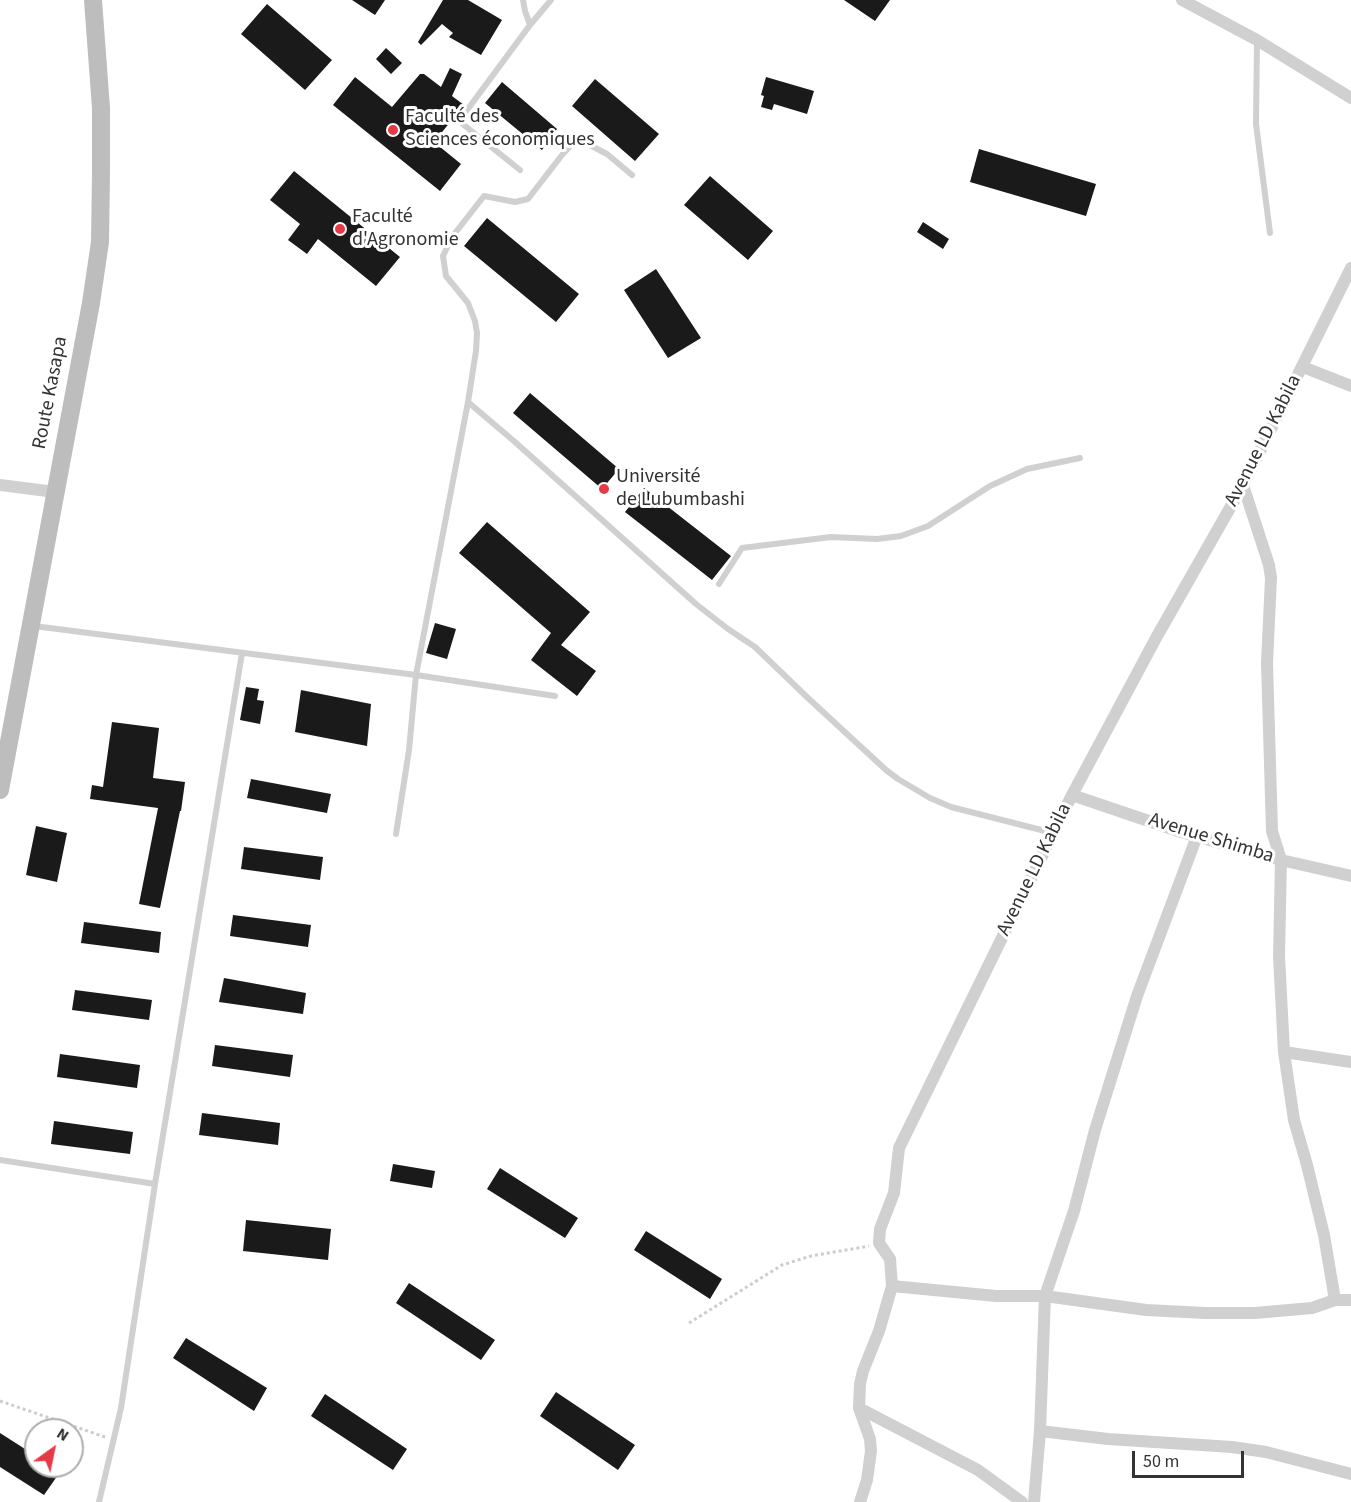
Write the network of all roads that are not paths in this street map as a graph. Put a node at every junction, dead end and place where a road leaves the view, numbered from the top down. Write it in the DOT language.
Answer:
graph roads {
  1 [pos="93,0"];
  2 [pos="523,0"];
  3 [pos="551,0"];
  4 [pos="1182,0"];
  5 [pos="530,25"];
  6 [pos="1257,40"];
  7 [pos="1351,98"];
  8 [pos="520,170"];
  9 [pos="632,175"];
  10 [pos="1270,232"];
  11 [pos="1351,268"];
  12 [pos="1303,367"];
  13 [pos="1351,386"];
  14 [pos="468,402"];
  15 [pos="1080,458"];
  16 [pos="0,485"];
  17 [pos="1243,485"];
  18 [pos="55,492"];
  19 [pos="719,584"];
  20 [pos="30,625"];
  21 [pos="242,653"];
  22 [pos="416,675"];
  23 [pos="555,696"];
  24 [pos="0,790"];
  25 [pos="1072,795"];
  26 [pos="1053,833"];
  27 [pos="396,834"];
  28 [pos="1197,836"];
  29 [pos="1281,860"];
  30 [pos="1350,872"];
  31 [pos="1284,1052"];
  32 [pos="1351,1062"];
  33 [pos="0,1160"];
  34 [pos="155,1184"];
  35 [pos="892,1286"];
  36 [pos="1045,1296"];
  37 [pos="1335,1300"];
  38 [pos="1351,1300"];
  39 [pos="858,1408"];
  40 [pos="1040,1431"];
  41 [pos="1351,1474"];
  42 [pos="99,1502"];
  43 [pos="860,1502"];
  44 [pos="1022,1502"];
  45 [pos="1034,1502"];
  1 -- 18 [label="main road, Route Kasapa"];
  2 -- 5 [label="lane"];
  3 -- 5 [label="lane"];
  4 -- 6 [label="street"];
  5 -- 8 [label="lane"];
  6 -- 7 [label="street"];
  6 -- 10 [label="lane"];
  9 -- 14 [label="lane"];
  11 -- 12 [label="street, Avenue LD Kabila"];
  12 -- 13 [label="street"];
  12 -- 17 [label="street, Avenue LD Kabila"];
  14 -- 22 [label="lane"];
  14 -- 26 [label="lane"];
  15 -- 19 [label="lane"];
  16 -- 18 [label="street"];
  17 -- 25 [label="street, Avenue LD Kabila"];
  17 -- 29 [label="street"];
  18 -- 20 [label="main road, Route Kasapa"];
  20 -- 21 [label="lane"];
  20 -- 24 [label="main road, Route Kasapa"];
  21 -- 22 [label="lane"];
  21 -- 34 [label="lane"];
  22 -- 23 [label="lane"];
  22 -- 27 [label="lane"];
  25 -- 26 [label="street, Avenue LD Kabila"];
  25 -- 28 [label="street, Avenue Shimba"];
  26 -- 35 [label="street, Avenue LD Kabila"];
  28 -- 29 [label="street, Avenue Shimba"];
  28 -- 36 [label="street"];
  29 -- 30 [label="street, Avenue Shimba"];
  29 -- 31 [label="street"];
  31 -- 32 [label="street"];
  31 -- 37 [label="street"];
  33 -- 34 [label="lane"];
  34 -- 42 [label="lane"];
  35 -- 36 [label="street"];
  35 -- 39 [label="street"];
  36 -- 37 [label="street"];
  36 -- 40 [label="street"];
  37 -- 38 [label="street"];
  39 -- 43 [label="street"];
  39 -- 44 [label="street"];
  40 -- 41 [label="street"];
  40 -- 45 [label="street"];
}
